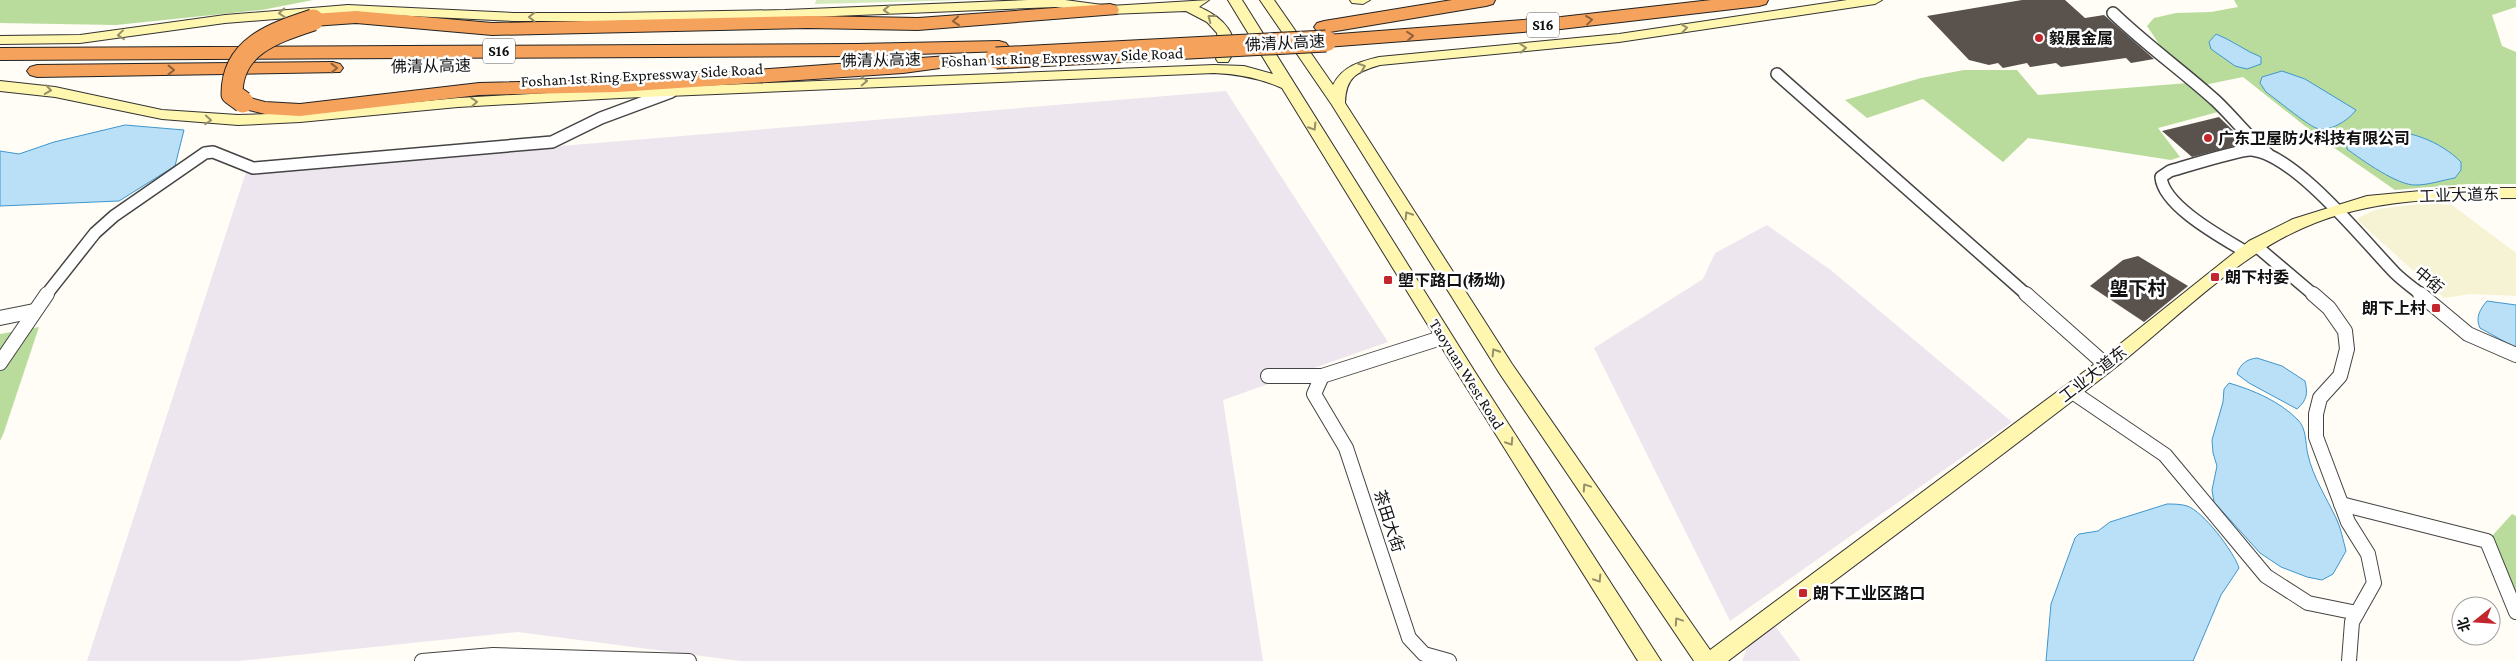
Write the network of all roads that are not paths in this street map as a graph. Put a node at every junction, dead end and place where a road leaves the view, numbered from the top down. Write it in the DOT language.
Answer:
graph roads {
  1 [pos="1202,0"];
  2 [pos="1235,0"];
  3 [pos="1267,0"];
  4 [pos="1357,0"];
  5 [pos="1363,0"];
  6 [pos="1486,0"];
  7 [pos="1628,0"];
  8 [pos="1759,0"];
  9 [pos="1875,0"];
  10 [pos="1187,7"];
  11 [pos="1110,10"];
  12 [pos="2113,12"];
  13 [pos="918,24"];
  14 [pos="0,28"];
  15 [pos="1325,34"];
  16 [pos="71,39"];
  17 [pos="0,40"];
  18 [pos="186,52"];
  19 [pos="997,52"];
  20 [pos="0,54"];
  21 [pos="976,59"];
  22 [pos="1214,69"];
  23 [pos="0,71"];
  24 [pos="1777,74"];
  25 [pos="1287,85"];
  26 [pos="0,86"];
  27 [pos="671,92"];
  28 [pos="1338,103"];
  29 [pos="2274,159"];
  30 [pos="2516,193"];
  31 [pos="2337,210"];
  32 [pos="2250,248"];
  33 [pos="34,311"];
  34 [pos="0,318"];
  35 [pos="1444,337"];
  36 [pos="2516,355"];
  37 [pos="0,363"];
  38 [pos="2106,365"];
  39 [pos="1268,376"];
  40 [pos="1322,376"];
  41 [pos="2071,391"];
  42 [pos="2341,504"];
  43 [pos="2516,612"];
  44 [pos="2357,613"];
  45 [pos="571,659"];
  46 [pos="422,661"];
  47 [pos="689,661"];
  48 [pos="1450,661"];
  49 [pos="1650,661"];
  50 [pos="1706,661"];
  51 [pos="1712,661"];
  52 [pos="2349,661"];
  1 -- 10 [label="main road"];
  2 -- 25 [label="main road, Taoyuan West Road"];
  3 -- 28 [label="main road"];
  4 -- 5 [label="main road"];
  6 -- 15 [label="highway"];
  7 -- 15 [label="highway, 佛清从高速 / S16"];
  15 -- 8 [label="highway, 佛清从高速 / S16, one-way"];
  28 -- 9 [label="main road, one-way"];
  10 -- 11 [label="main road"];
  22 -- 10 [label="main road, one-way"];
  11 -- 13 [label="highway, one-way"];
  11 -- 16 [label="main road, one-way"];
  12 -- 29 [label="street"];
  13 -- 18 [label="highway"];
  13 -- 21 [label="highway, bridge"];
  14 -- 16 [label="main road"];
  15 -- 19 [label="highway, 佛清从高速 / S16, bridge"];
  16 -- 17 [label="main road"];
  18 -- 19 [label="highway, 佛清从高速 / S16"];
  18 -- 20 [label="highway, 佛清从高速 / S16"];
  19 -- 21 [label="highway, 佛清从高速 / S16"];
  23 -- 21 [label="highway, 佛清从高速 / S16, one-way"];
  22 -- 25 [label="main road, Foshan 1st Ring Expressway Side Road"];
  27 -- 22 [label="main road, Foshan 1st Ring Expressway Side Road, one-way"];
  24 -- 38 [label="street"];
  25 -- 35 [label="main road, Taoyuan West Road, one-way"];
  26 -- 27 [label="main road, Foshan 1st Ring Expressway Side Road, one-way"];
  27 -- 33 [label="street"];
  50 -- 28 [label="main road, one-way"];
  29 -- 31 [label="street, 中街"];
  29 -- 32 [label="street"];
  30 -- 31 [label="main road, 工业大道东"];
  31 -- 32 [label="main road, 工业大道东"];
  31 -- 36 [label="street, 中街"];
  32 -- 38 [label="main road, 工业大道东"];
  32 -- 42 [label="street"];
  33 -- 34 [label="street"];
  33 -- 37 [label="street"];
  35 -- 40 [label="street"];
  35 -- 49 [label="main road, Taoyuan West Road, one-way"];
  38 -- 41 [label="main road, 工业大道东"];
  39 -- 40 [label="street"];
  40 -- 48 [label="street, 茶田大街"];
  41 -- 44 [label="street"];
  41 -- 51 [label="main road, 工业大道东"];
  42 -- 43 [label="street"];
  42 -- 44 [label="street"];
  44 -- 52 [label="street"];
  45 -- 46 [label="street"];
  45 -- 47 [label="street"];
}
